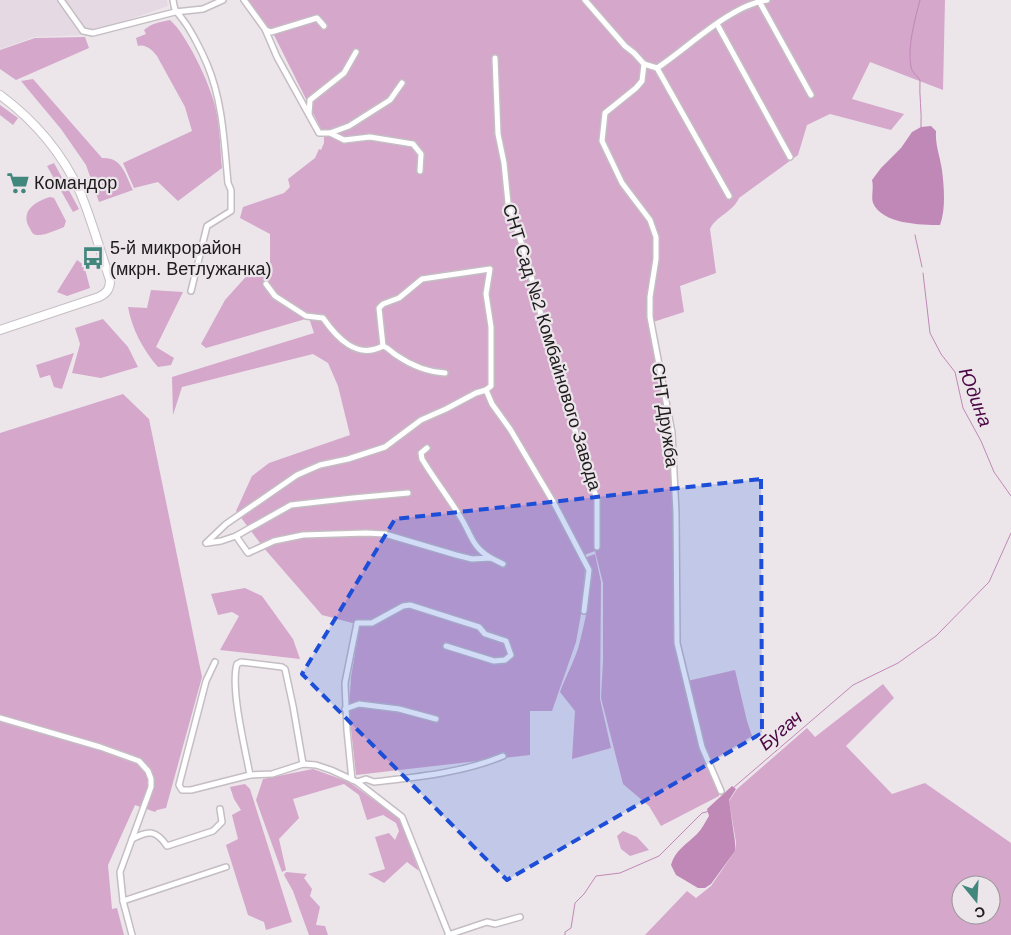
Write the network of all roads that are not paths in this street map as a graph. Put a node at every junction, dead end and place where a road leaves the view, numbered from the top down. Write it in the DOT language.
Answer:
graph roads {
  1 [pos="61,0"];
  2 [pos="172,0"];
  3 [pos="223,0"];
  4 [pos="246,0"];
  5 [pos="585,0"];
  6 [pos="767,0"];
  7 [pos="759,1"];
  8 [pos="175,12"];
  9 [pos="717,24"];
  10 [pos="324,26"];
  11 [pos="265,29"];
  12 [pos="356,52"];
  13 [pos="495,58"];
  14 [pos="644,64"];
  15 [pos="657,68"];
  16 [pos="402,83"];
  17 [pos="0,95"];
  18 [pos="811,95"];
  19 [pos="309,115"];
  20 [pos="330,133"];
  21 [pos="790,157"];
  22 [pos="420,172"];
  23 [pos="729,196"];
  24 [pos="266,284"];
  25 [pos="191,291"];
  26 [pos="0,330"];
  27 [pos="383,346"];
  28 [pos="445,373"];
  29 [pos="486,390"];
  30 [pos="427,448"];
  31 [pos="408,493"];
  32 [pos="236,536"];
  33 [pos="597,547"];
  34 [pos="491,558"];
  35 [pos="502,564"];
  36 [pos="584,611"];
  37 [pos="446,646"];
  38 [pos="215,662"];
  39 [pos="345,709"];
  40 [pos="0,718"];
  41 [pos="436,719"];
  42 [pos="503,756"];
  43 [pos="303,764"];
  44 [pos="250,775"];
  45 [pos="355,781"];
  46 [pos="721,791"];
  47 [pos="220,808"];
  48 [pos="131,839"];
  49 [pos="226,868"];
  50 [pos="123,901"];
  51 [pos="520,917"];
  52 [pos="132,935"];
  53 [pos="449,935"];
  1 -- 8 [label="street"];
  2 -- 8 [label="street"];
  3 -- 8 [label="street"];
  4 -- 11 [label="street"];
  5 -- 14 [label="street"];
  6 -- 7 [label="street"];
  7 -- 9 [label="street"];
  7 -- 18 [label="street"];
  8 -- 25 [label="street"];
  9 -- 15 [label="street"];
  9 -- 21 [label="street"];
  10 -- 11 [label="street"];
  11 -- 19 [label="street"];
  12 -- 19 [label="street"];
  13 -- 33 [label="street, СНТ Сад №2 Комбайнового Завода"];
  14 -- 15 [label="street"];
  14 -- 46 [label="street, СНТ Дружба"];
  15 -- 23 [label="street"];
  16 -- 20 [label="street"];
  17 -- 26 [label="street"];
  19 -- 20 [label="street"];
  20 -- 22 [label="street"];
  24 -- 27 [label="street"];
  27 -- 28 [label="street"];
  27 -- 29 [label="street, СНТ Сад №2 Комбайнового Завода"];
  29 -- 32 [label="street"];
  29 -- 36 [label="street"];
  30 -- 34 [label="street"];
  31 -- 32 [label="street"];
  32 -- 34 [label="street"];
  34 -- 35 [label="street"];
  37 -- 39 [label="street"];
  38 -- 44 [label="street"];
  39 -- 41 [label="street"];
  39 -- 45 [label="street"];
  40 -- 48 [label="street"];
  42 -- 45 [label="street"];
  43 -- 44 [label="street"];
  43 -- 44 [label="street"];
  43 -- 45 [label="street"];
  45 -- 53 [label="street"];
  47 -- 48 [label="street"];
  48 -- 50 [label="street"];
  49 -- 50 [label="street"];
  50 -- 52 [label="street"];
  51 -- 53 [label="street"];
}
